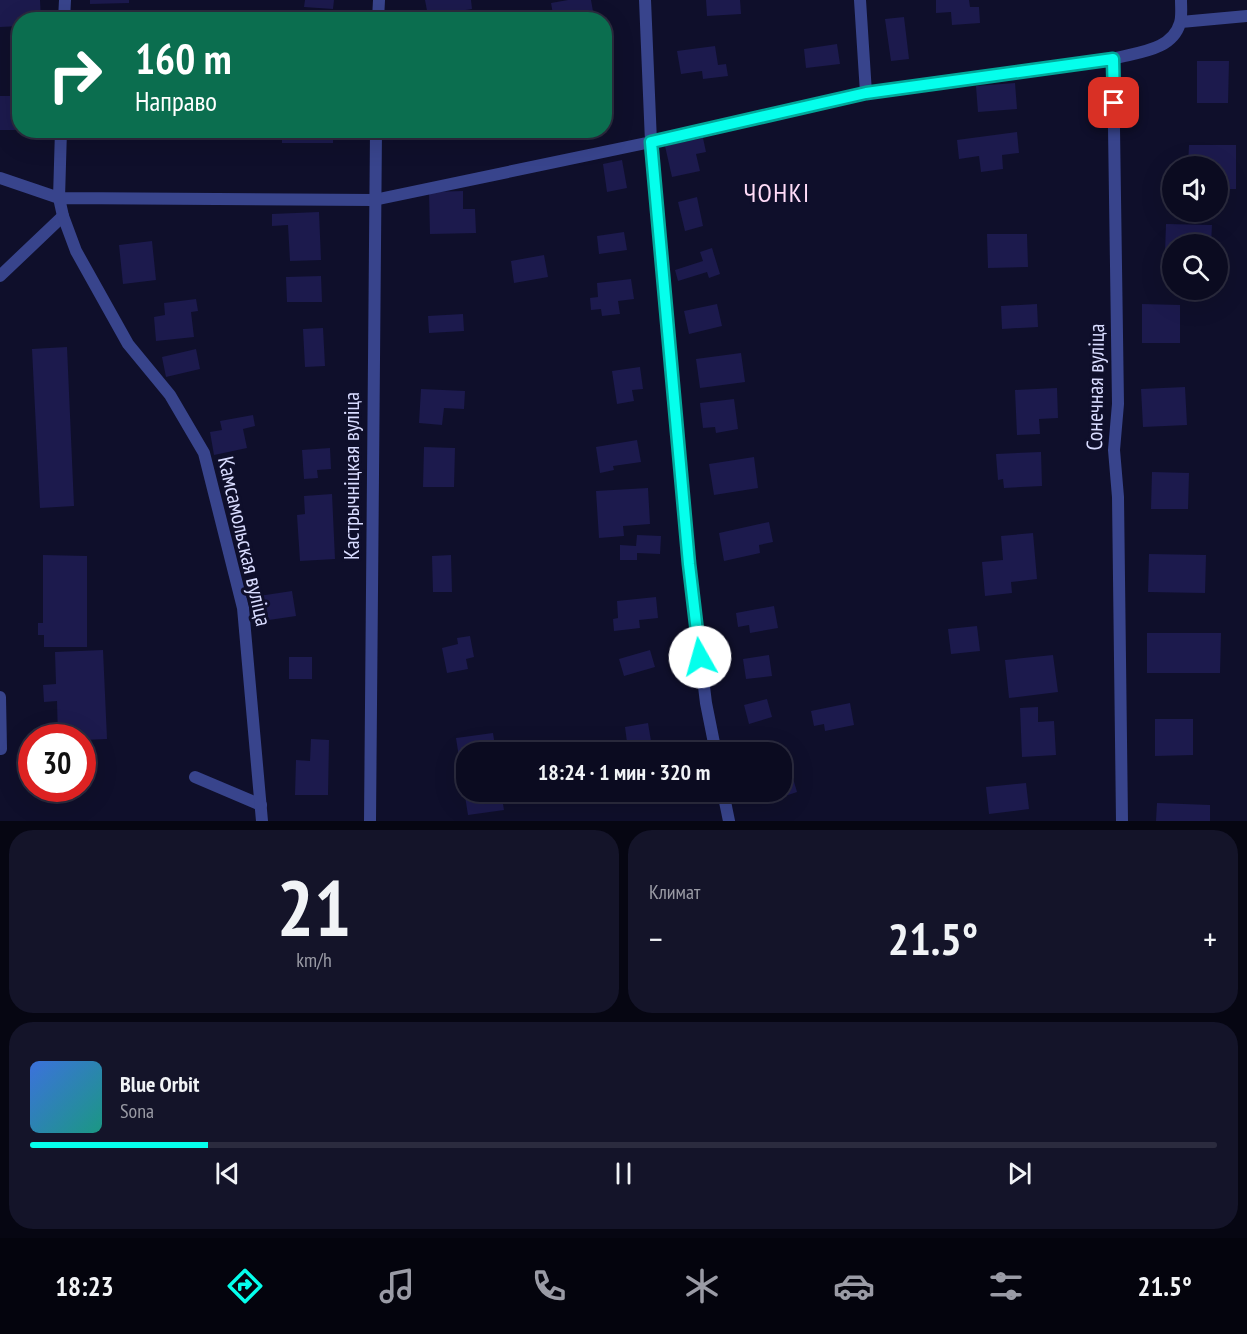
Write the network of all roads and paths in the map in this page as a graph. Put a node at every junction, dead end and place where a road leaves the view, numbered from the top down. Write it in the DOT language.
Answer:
graph roads {
  1 [pos="645,0"];
  2 [pos="860,0"];
  3 [pos="1180,0"];
  4 [pos="1247,16"];
  5 [pos="1181,22"];
  6 [pos="1113,59"];
  7 [pos="866,93"];
  8 [pos="61,138"];
  9 [pos="376,138"];
  10 [pos="651,142"];
  11 [pos="0,178"];
  12 [pos="59,198"];
  13 [pos="374,200"];
  14 [pos="63,216"];
  15 [pos="0,276"];
  16 [pos="0,697"];
  17 [pos="714,742"];
  18 [pos="1,749"];
  19 [pos="195,777"];
  20 [pos="725,802"];
  21 [pos="261,805"];
  22 [pos="262,821"];
  23 [pos="370,821"];
  24 [pos="729,821"];
  25 [pos="1122,821"];
  1 -- 10 [label="street"];
  2 -- 7 [label="street"];
  3 -- 5 [label="street"];
  4 -- 5 [label="street"];
  5 -- 6 [label="street"];
  6 -- 7 [label="street"];
  6 -- 25 [label="street, Сонечная вуліца"];
  7 -- 10 [label="street"];
  8 -- 12 [label="street, Камсамольская вуліца"];
  9 -- 13 [label="street, Кастрычніцкая вуліца"];
  10 -- 13 [label="street"];
  10 -- 17 [label="street"];
  11 -- 12 [label="street"];
  12 -- 13 [label="street"];
  12 -- 14 [label="street, Камсамольская вуліца"];
  13 -- 23 [label="street, Кастрычніцкая вуліца"];
  14 -- 15 [label="street"];
  14 -- 21 [label="street, Камсамольская вуліца"];
  16 -- 18 [label="street"];
  19 -- 21 [label="street"];
  20 -- 24 [label="street"];
  21 -- 22 [label="street, Камсамольская вуліца"];
}
